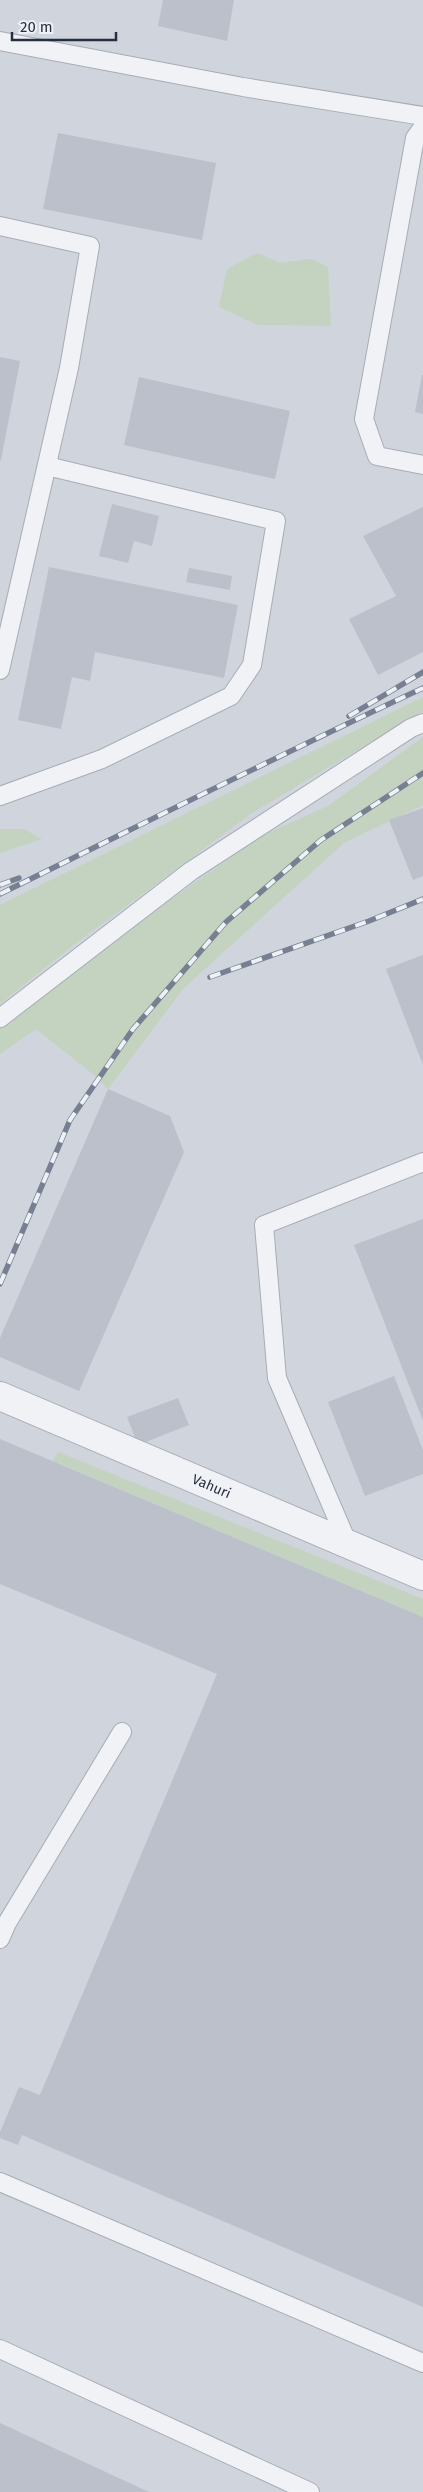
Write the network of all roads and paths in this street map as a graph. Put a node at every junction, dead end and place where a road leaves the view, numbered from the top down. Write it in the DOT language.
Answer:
graph roads {
  1 [pos="0,42"];
  2 [pos="423,116"];
  3 [pos="423,127"];
  4 [pos="0,226"];
  5 [pos="47,466"];
  6 [pos="423,466"];
  7 [pos="0,670"];
  8 [pos="423,724"];
  9 [pos="0,796"];
  10 [pos="0,1018"];
  11 [pos="423,1162"];
  12 [pos="0,1396"];
  13 [pos="348,1544"];
  14 [pos="423,1576"];
  15 [pos="122,1732"];
  16 [pos="2,1927"];
  17 [pos="0,2182"];
  18 [pos="0,2349"];
  19 [pos="423,2363"];
  20 [pos="310,2492"];
  1 -- 2 [label="lane"];
  3 -- 6 [label="lane"];
  4 -- 5 [label="lane"];
  5 -- 7 [label="lane"];
  5 -- 9 [label="lane"];
  8 -- 10 [label="lane"];
  11 -- 13 [label="lane"];
  12 -- 13 [label="street, Vahuri"];
  13 -- 14 [label="street, Vahuri"];
  15 -- 16 [label="lane"];
  17 -- 19 [label="lane"];
  18 -- 20 [label="lane"];
}
